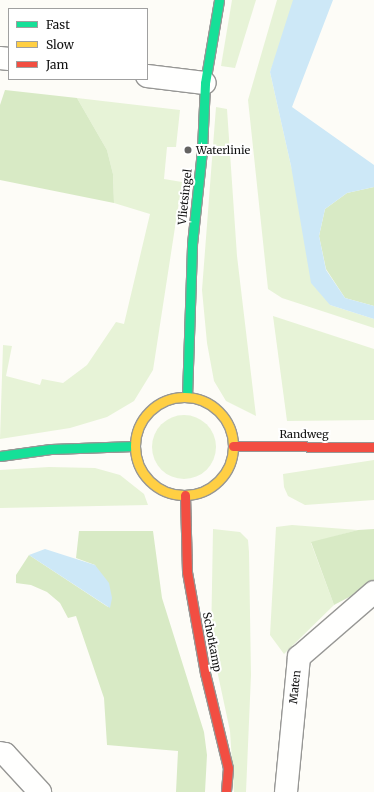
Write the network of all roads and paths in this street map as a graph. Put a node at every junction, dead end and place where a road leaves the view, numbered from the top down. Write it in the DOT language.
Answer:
graph roads {
  1 [pos="219,0"];
  2 [pos="148,76"];
  3 [pos="205,83"];
  4 [pos="187,397"];
  5 [pos="134,446"];
  6 [pos="233,446"];
  7 [pos="374,447"];
  8 [pos="0,456"];
  9 [pos="185,496"];
  10 [pos="374,592"];
  11 [pos="0,753"];
  12 [pos="40,792"];
  13 [pos="226,792"];
  14 [pos="286,792"];
  1 -- 3 [label="street, Vlietsingel"];
  2 -- 3 [label="street"];
  3 -- 4 [label="street, Vlietsingel"];
  4 -- 5 [label="street"];
  4 -- 6 [label="street"];
  5 -- 8 [label="street"];
  5 -- 9 [label="street"];
  6 -- 7 [label="street, Randweg"];
  6 -- 9 [label="street"];
  9 -- 13 [label="street, Schotkamp"];
  10 -- 14 [label="street, Maten"];
  11 -- 12 [label="street"];
}
